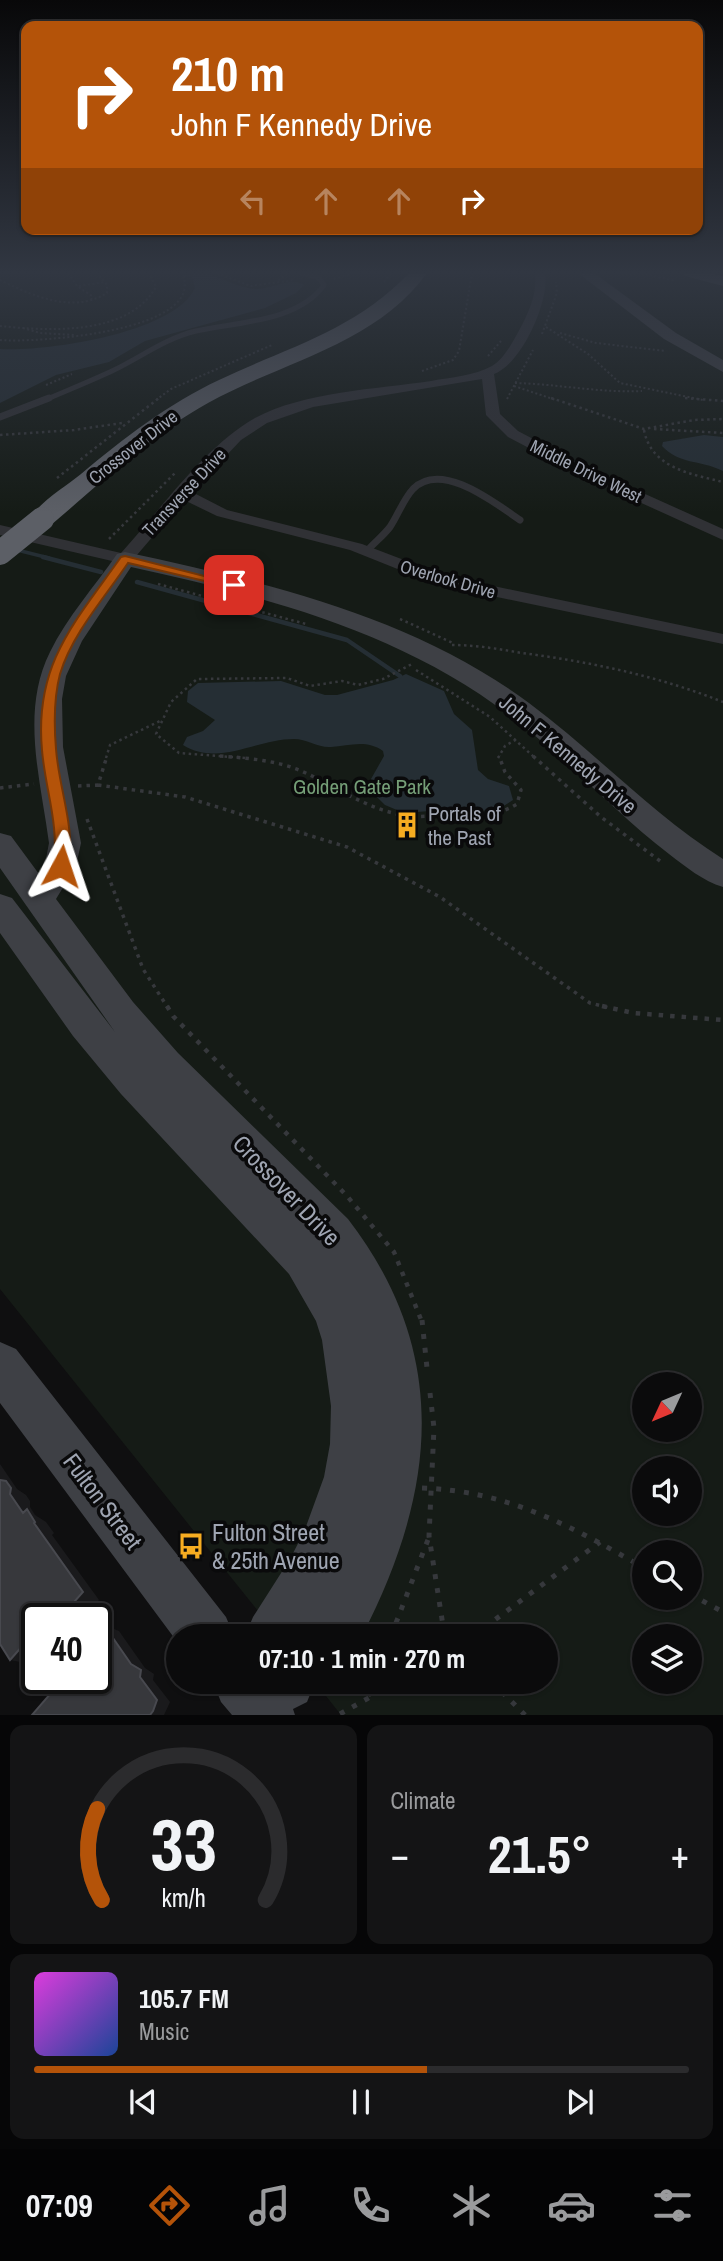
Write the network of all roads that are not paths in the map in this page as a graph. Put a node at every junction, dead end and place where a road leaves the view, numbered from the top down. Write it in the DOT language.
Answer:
graph roads {
  1 [pos="144,353"];
  2 [pos="277,353"];
  3 [pos="296,353"];
  4 [pos="510,353"];
  5 [pos="699,353"];
  6 [pos="723,367"];
  7 [pos="486,368"];
  8 [pos="0,417"];
  9 [pos="182,493"];
  10 [pos="33,517"];
  11 [pos="520,520"];
  12 [pos="0,532"];
  13 [pos="723,535"];
  14 [pos="367,551"];
  15 [pos="0,552"];
  16 [pos="125,559"];
  17 [pos="723,639"];
  18 [pos="0,844"];
  19 [pos="723,875"];
  20 [pos="0,885"];
  21 [pos="38,897"];
  22 [pos="0,907"];
  23 [pos="86,1025"];
  24 [pos="0,1365"];
  25 [pos="198,1624"];
  26 [pos="280,1624"];
  27 [pos="338,1624"];
  1 -- 8 [label="lane"];
  2 -- 10 [label="highway, Crossover Drive"];
  3 -- 10 [label="highway, Crossover Drive"];
  4 -- 7 [label="street"];
  5 -- 6 [label="street"];
  7 -- 9 [label="street, Transverse Drive"];
  7 -- 13 [label="street, Middle Drive West"];
  9 -- 14 [label="street, Overlook Drive"];
  9 -- 16 [label="street, Transverse Drive"];
  10 -- 12 [label="highway, Crossover Drive"];
  10 -- 15 [label="highway, Crossover Drive, bridge"];
  11 -- 14 [label="lane"];
  12 -- 16 [label="street"];
  14 -- 17 [label="street, Overlook Drive"];
  16 -- 19 [label="street, John F Kennedy Drive"];
  16 -- 21 [label="street, Transverse Drive"];
  18 -- 21 [label="street, Crossover Drive"];
  20 -- 21 [label="street"];
  21 -- 23 [label="street"];
  21 -- 27 [label="street, Crossover Drive"];
  22 -- 23 [label="street, Crossover Drive"];
  23 -- 26 [label="street, Crossover Drive"];
  24 -- 25 [label="street, Fulton Street"];
}
